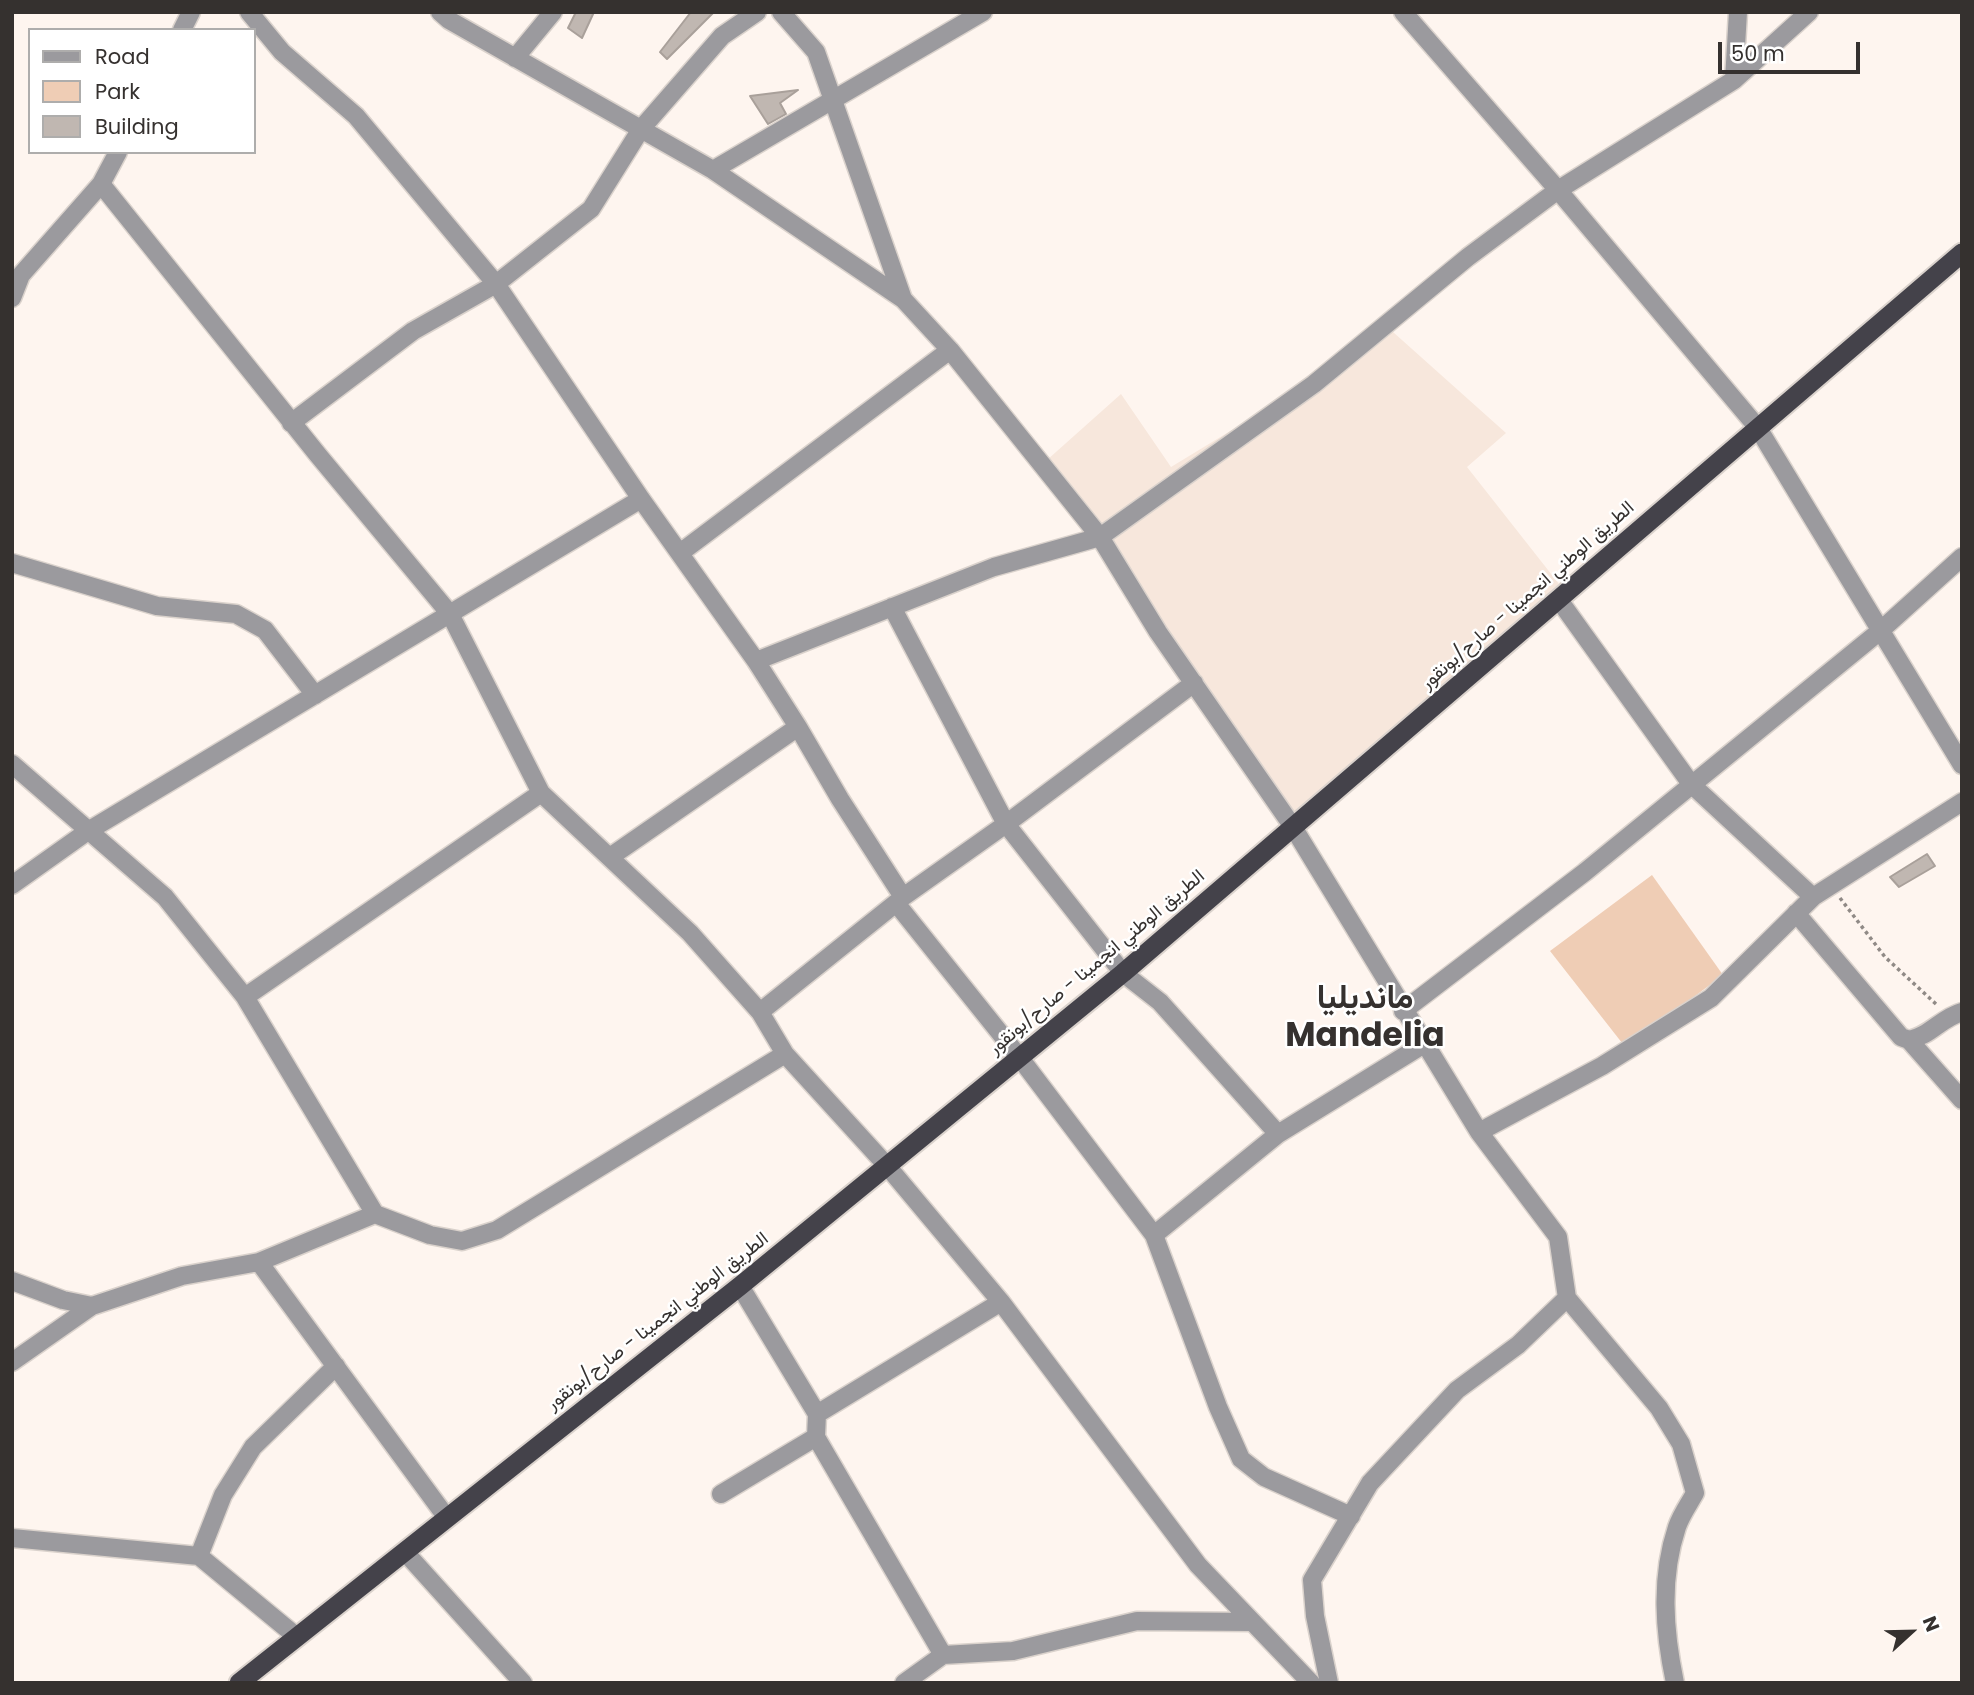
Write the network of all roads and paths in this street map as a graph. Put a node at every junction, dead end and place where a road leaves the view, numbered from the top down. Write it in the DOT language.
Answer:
graph roads {
  1 [pos="191,12"];
  2 [pos="249,12"];
  3 [pos="440,12"];
  4 [pos="553,12"];
  5 [pos="757,12"];
  6 [pos="781,12"];
  7 [pos="983,12"];
  8 [pos="1403,12"];
  9 [pos="1738,12"];
  10 [pos="1809,12"];
  11 [pos="958,19"];
  12 [pos="183,28"];
  13 [pos="515,58"];
  14 [pos="1734,80"];
  15 [pos="832,101"];
  16 [pos="640,129"];
  17 [pos="117,154"];
  18 [pos="713,170"];
  19 [pos="101,184"];
  20 [pos="1558,190"];
  21 [pos="1962,253"];
  22 [pos="16,274"];
  23 [pos="496,284"];
  24 [pos="12,298"];
  25 [pos="903,299"];
  26 [pos="950,350"];
  27 [pos="291,423"];
  28 [pos="1758,428"];
  29 [pos="642,499"];
  30 [pos="1100,537"];
  31 [pos="680,553"];
  32 [pos="1962,557"];
  33 [pos="12,563"];
  34 [pos="1559,600"];
  35 [pos="891,607"];
  36 [pos="450,614"];
  37 [pos="1880,631"];
  38 [pos="756,661"];
  39 [pos="1194,683"];
  40 [pos="314,695"];
  41 [pos="798,727"];
  42 [pos="12,764"];
  43 [pos="1962,765"];
  44 [pos="1691,784"];
  45 [pos="541,793"];
  46 [pos="1962,802"];
  47 [pos="1006,824"];
  48 [pos="1293,827"];
  49 [pos="89,831"];
  50 [pos="610,857"];
  51 [pos="12,885"];
  52 [pos="1830,886"];
  53 [pos="1813,897"];
  54 [pos="899,900"];
  55 [pos="1796,913"];
  56 [pos="1123,973"];
  57 [pos="245,997"];
  58 [pos="1404,1011"];
  59 [pos="760,1012"];
  60 [pos="1955,1014"];
  61 [pos="1909,1040"];
  62 [pos="1424,1044"];
  63 [pos="785,1054"];
  64 [pos="1020,1058"];
  65 [pos="1962,1100"];
  66 [pos="1479,1132"];
  67 [pos="1278,1134"];
  68 [pos="888,1167"];
  69 [pos="375,1214"];
  70 [pos="1154,1235"];
  71 [pos="259,1262"];
  72 [pos="12,1281"];
  73 [pos="740,1286"];
  74 [pos="1567,1298"];
  75 [pos="1001,1302"];
  76 [pos="92,1306"];
  77 [pos="12,1362"];
  78 [pos="336,1366"];
  79 [pos="817,1414"];
  80 [pos="816,1437"];
  81 [pos="721,1494"];
  82 [pos="1351,1516"];
  83 [pos="447,1518"];
  84 [pos="12,1538"];
  85 [pos="405,1552"];
  86 [pos="199,1556"];
  87 [pos="1252,1622"];
  88 [pos="297,1637"];
  89 [pos="943,1655"];
  90 [pos="239,1683"];
  91 [pos="523,1683"];
  92 [pos="904,1683"];
  93 [pos="1311,1683"];
  94 [pos="1329,1683"];
  95 [pos="1675,1683"];
  1 -- 12 [label="street"];
  2 -- 23 [label="street"];
  3 -- 13 [label="street"];
  4 -- 13 [label="street"];
  5 -- 16 [label="street"];
  6 -- 15 [label="street"];
  7 -- 11 [label="street"];
  8 -- 20 [label="street"];
  9 -- 14 [label="street"];
  10 -- 14 [label="street"];
  11 -- 15 [label="street"];
  13 -- 16 [label="street"];
  14 -- 20 [label="street"];
  15 -- 18 [label="street"];
  15 -- 25 [label="street"];
  16 -- 18 [label="street"];
  16 -- 23 [label="street"];
  17 -- 19 [label="street"];
  18 -- 25 [label="street"];
  19 -- 22 [label="street"];
  19 -- 27 [label="street"];
  20 -- 28 [label="street"];
  20 -- 30 [label="street"];
  21 -- 28 [label="highway, الطريق الوطني انجمينا - صارح/بونقور"];
  22 -- 24 [label="street"];
  23 -- 27 [label="street"];
  23 -- 29 [label="street"];
  25 -- 26 [label="street"];
  26 -- 30 [label="street"];
  26 -- 31 [label="street"];
  27 -- 36 [label="street"];
  28 -- 34 [label="highway, الطريق الوطني انجمينا - صارح/بونقور"];
  28 -- 37 [label="street"];
  29 -- 31 [label="street"];
  29 -- 36 [label="street"];
  30 -- 35 [label="street"];
  30 -- 39 [label="street"];
  31 -- 38 [label="street"];
  32 -- 37 [label="street"];
  33 -- 40 [label="street"];
  34 -- 44 [label="street"];
  34 -- 48 [label="highway, الطريق الوطني انجمينا - صارح/بونقور"];
  35 -- 38 [label="street"];
  35 -- 47 [label="street"];
  36 -- 40 [label="street"];
  36 -- 45 [label="street"];
  37 -- 43 [label="street"];
  37 -- 44 [label="street"];
  38 -- 41 [label="street"];
  39 -- 47 [label="street"];
  39 -- 48 [label="street"];
  40 -- 49 [label="street"];
  41 -- 50 [label="street"];
  41 -- 54 [label="street"];
  42 -- 49 [label="street"];
  44 -- 53 [label="street"];
  44 -- 58 [label="street"];
  45 -- 50 [label="street"];
  45 -- 57 [label="street"];
  46 -- 52 [label="street"];
  47 -- 54 [label="street"];
  47 -- 56 [label="street"];
  48 -- 56 [label="highway, الطريق الوطني انجمينا - صارح/بونقور"];
  48 -- 58 [label="street"];
  49 -- 51 [label="street"];
  49 -- 57 [label="street"];
  50 -- 59 [label="street"];
  52 -- 53 [label="street"];
  52 -- 60 [label="path"];
  53 -- 55 [label="street"];
  54 -- 59 [label="street"];
  54 -- 64 [label="street"];
  55 -- 61 [label="street"];
  55 -- 66 [label="street"];
  56 -- 64 [label="highway, الطريق الوطني انجمينا - صارح/بونقور"];
  56 -- 67 [label="street"];
  57 -- 69 [label="street"];
  58 -- 62 [label="street"];
  59 -- 63 [label="street"];
  60 -- 61 [label="street"];
  61 -- 65 [label="street"];
  62 -- 66 [label="street"];
  62 -- 67 [label="street"];
  63 -- 68 [label="street"];
  63 -- 69 [label="street"];
  64 -- 68 [label="highway, الطريق الوطني انجمينا - صارح/بونقور"];
  64 -- 70 [label="street"];
  66 -- 74 [label="street"];
  67 -- 70 [label="street"];
  68 -- 73 [label="highway, الطريق الوطني انجمينا - صارح/بونقور"];
  68 -- 75 [label="street"];
  69 -- 71 [label="street"];
  70 -- 82 [label="street"];
  71 -- 76 [label="street"];
  71 -- 78 [label="street"];
  72 -- 76 [label="street"];
  73 -- 79 [label="street"];
  73 -- 83 [label="highway, الطريق الوطني انجمينا - صارح/بونقور"];
  74 -- 82 [label="street"];
  74 -- 95 [label="street"];
  75 -- 79 [label="street"];
  75 -- 87 [label="street"];
  76 -- 77 [label="street"];
  78 -- 83 [label="street"];
  78 -- 86 [label="street"];
  79 -- 80 [label="street"];
  80 -- 81 [label="street"];
  80 -- 89 [label="street"];
  82 -- 94 [label="street"];
  83 -- 85 [label="highway, الطريق الوطني انجمينا - صارح/بونقور"];
  84 -- 86 [label="street"];
  85 -- 88 [label="highway, الطريق الوطني انجمينا - صارح/بونقور"];
  85 -- 91 [label="street"];
  86 -- 88 [label="street"];
  87 -- 89 [label="street"];
  87 -- 93 [label="street"];
  88 -- 90 [label="highway, الطريق الوطني انجمينا - صارح/بونقور"];
  89 -- 92 [label="street"];
}
